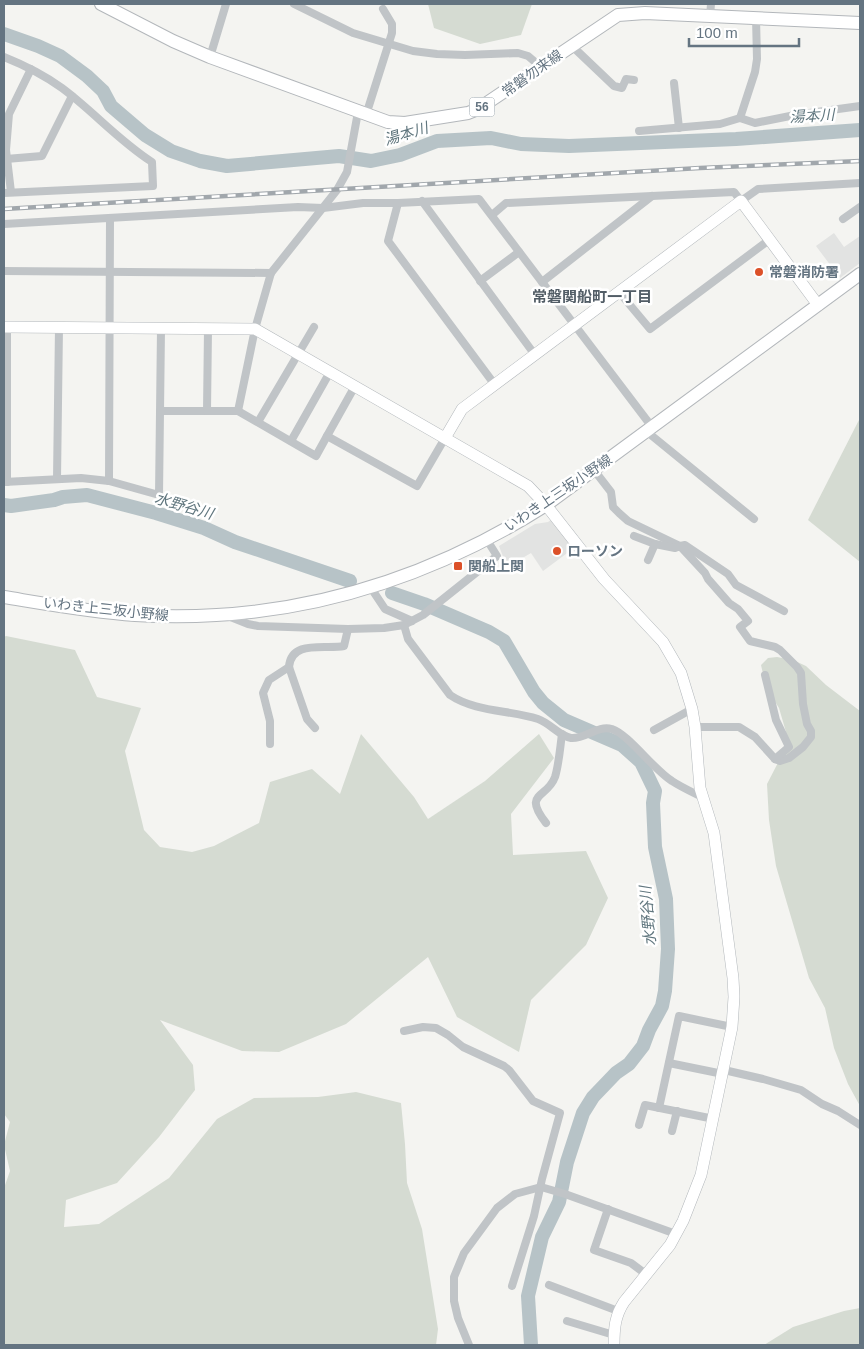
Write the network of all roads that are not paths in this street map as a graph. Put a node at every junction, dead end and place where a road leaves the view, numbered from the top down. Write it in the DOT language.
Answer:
graph roads {
  1 [pos="101,4"];
  2 [pos="226,4"];
  3 [pos="294,4"];
  4 [pos="383,9"];
  5 [pos="711,10"];
  6 [pos="756,18"];
  7 [pos="860,23"];
  8 [pos="388,44"];
  9 [pos="572,46"];
  10 [pos="4,57"];
  11 [pos="210,57"];
  12 [pos="541,67"];
  13 [pos="32,69"];
  14 [pos="634,80"];
  15 [pos="674,83"];
  16 [pos="72,96"];
  17 [pos="860,106"];
  18 [pos="362,114"];
  19 [pos="740,118"];
  20 [pos="679,128"];
  21 [pos="639,131"];
  22 [pos="6,159"];
  23 [pos="860,183"];
  24 [pos="7,193"];
  25 [pos="652,196"];
  26 [pos="422,201"];
  27 [pos="741,201"];
  28 [pos="398,203"];
  29 [pos="860,207"];
  30 [pos="323,208"];
  31 [pos="492,216"];
  32 [pos="110,218"];
  33 [pos="843,219"];
  34 [pos="4,224"];
  35 [pos="769,240"];
  36 [pos="520,252"];
  37 [pos="4,271"];
  38 [pos="110,271"];
  39 [pos="271,273"];
  40 [pos="860,274"];
  41 [pos="480,281"];
  42 [pos="542,282"];
  43 [pos="619,292"];
  44 [pos="818,305"];
  45 [pos="575,325"];
  46 [pos="6,327"];
  47 [pos="59,327"];
  48 [pos="314,327"];
  49 [pos="109,328"];
  50 [pos="160,329"];
  51 [pos="208,329"];
  52 [pos="255,329"];
  53 [pos="298,354"];
  54 [pos="534,355"];
  55 [pos="330,372"];
  56 [pos="6,376"];
  57 [pos="495,385"];
  58 [pos="355,386"];
  59 [pos="161,411"];
  60 [pos="207,411"];
  61 [pos="238,411"];
  62 [pos="258,422"];
  63 [pos="5,427"];
  64 [pos="649,429"];
  65 [pos="327,436"];
  66 [pos="445,438"];
  67 [pos="291,441"];
  68 [pos="594,470"];
  69 [pos="57,479"];
  70 [pos="109,481"];
  71 [pos="5,482"];
  72 [pos="546,505"];
  73 [pos="754,519"];
  74 [pos="634,536"];
  75 [pos="487,540"];
  76 [pos="655,544"];
  77 [pos="680,546"];
  78 [pos="648,560"];
  79 [pos="371,588"];
  80 [pos="4,597"];
  81 [pos="784,611"];
  82 [pos="224,614"];
  83 [pos="412,621"];
  84 [pos="404,625"];
  85 [pos="348,629"];
  86 [pos="288,667"];
  87 [pos="765,675"];
  88 [pos="692,709"];
  89 [pos="695,727"];
  90 [pos="315,728"];
  91 [pos="654,730"];
  92 [pos="562,734"];
  93 [pos="270,744"];
  94 [pos="775,759"];
  95 [pos="702,797"];
  96 [pos="546,823"];
  97 [pos="732,1027"];
  98 [pos="404,1031"];
  99 [pos="669,1063"];
  100 [pos="723,1072"];
  101 [pos="659,1108"];
  102 [pos="677,1112"];
  103 [pos="714,1119"];
  104 [pos="860,1124"];
  105 [pos="639,1125"];
  106 [pos="672,1131"];
  107 [pos="541,1187"];
  108 [pos="608,1210"];
  109 [pos="676,1234"];
  110 [pos="647,1275"];
  111 [pos="550,1285"];
  112 [pos="512,1286"];
  113 [pos="618,1311"];
  114 [pos="567,1321"];
  115 [pos="614,1340"];
  116 [pos="469,1345"];
  1 -- 11 [label="main road, 常磐勿来線 / 56"];
  2 -- 11 [label="street"];
  3 -- 8 [label="street"];
  4 -- 8 [label="street"];
  5 -- 6 [label="main road, 常磐勿来線 / 56"];
  5 -- 9 [label="main road, 常磐勿来線 / 56"];
  6 -- 7 [label="main road, 常磐勿来線 / 56"];
  6 -- 19 [label="street"];
  8 -- 12 [label="street"];
  8 -- 18 [label="street"];
  9 -- 12 [label="main road, 常磐勿来線 / 56"];
  9 -- 14 [label="street"];
  10 -- 13 [label="street"];
  11 -- 18 [label="main road, 常磐勿来線 / 56"];
  12 -- 18 [label="main road, 常磐勿来線 / 56"];
  13 -- 16 [label="street"];
  13 -- 22 [label="street"];
  15 -- 20 [label="street"];
  16 -- 22 [label="street"];
  16 -- 24 [label="street"];
  17 -- 19 [label="street"];
  18 -- 30 [label="street"];
  19 -- 20 [label="street"];
  20 -- 21 [label="street"];
  22 -- 24 [label="street"];
  23 -- 27 [label="street"];
  25 -- 27 [label="street"];
  25 -- 31 [label="street"];
  25 -- 42 [label="street"];
  26 -- 28 [label="street"];
  26 -- 31 [label="street"];
  26 -- 41 [label="street"];
  27 -- 35 [label="street"];
  27 -- 43 [label="street"];
  28 -- 30 [label="street"];
  28 -- 57 [label="street"];
  29 -- 33 [label="street"];
  30 -- 32 [label="street"];
  30 -- 39 [label="street"];
  31 -- 36 [label="street"];
  32 -- 34 [label="street"];
  32 -- 38 [label="street"];
  35 -- 43 [label="street"];
  35 -- 44 [label="street"];
  36 -- 41 [label="street"];
  36 -- 42 [label="street"];
  37 -- 38 [label="street"];
  38 -- 39 [label="street"];
  38 -- 49 [label="street"];
  39 -- 52 [label="street"];
  40 -- 44 [label="main road, いわき上三坂小野線"];
  41 -- 54 [label="street"];
  42 -- 45 [label="street"];
  43 -- 45 [label="street"];
  44 -- 64 [label="main road, いわき上三坂小野線"];
  45 -- 54 [label="street"];
  45 -- 64 [label="street"];
  46 -- 47 [label="street"];
  46 -- 56 [label="street"];
  47 -- 49 [label="street"];
  47 -- 69 [label="street"];
  48 -- 53 [label="street"];
  49 -- 50 [label="street"];
  49 -- 70 [label="street"];
  50 -- 51 [label="street"];
  50 -- 59 [label="street"];
  51 -- 52 [label="street"];
  51 -- 60 [label="street"];
  52 -- 53 [label="street"];
  52 -- 61 [label="street"];
  53 -- 55 [label="street"];
  53 -- 62 [label="street"];
  54 -- 57 [label="street"];
  55 -- 58 [label="street"];
  55 -- 67 [label="street"];
  56 -- 63 [label="street"];
  57 -- 66 [label="street"];
  58 -- 65 [label="street"];
  58 -- 66 [label="street"];
  59 -- 60 [label="street"];
  59 -- 70 [label="street"];
  60 -- 61 [label="street"];
  61 -- 62 [label="street"];
  62 -- 67 [label="street"];
  63 -- 71 [label="street"];
  64 -- 68 [label="main road, いわき上三坂小野線"];
  64 -- 73 [label="street"];
  65 -- 66 [label="street"];
  65 -- 67 [label="street"];
  66 -- 72 [label="street"];
  68 -- 72 [label="main road, いわき上三坂小野線"];
  68 -- 77 [label="street"];
  69 -- 70 [label="street"];
  69 -- 71 [label="street"];
  72 -- 75 [label="main road, いわき上三坂小野線"];
  72 -- 88 [label="street"];
  74 -- 76 [label="street"];
  75 -- 79 [label="main road, いわき上三坂小野線"];
  75 -- 83 [label="street"];
  76 -- 77 [label="street"];
  76 -- 78 [label="street"];
  77 -- 81 [label="street"];
  77 -- 94 [label="street"];
  79 -- 82 [label="main road, いわき上三坂小野線"];
  79 -- 83 [label="street"];
  80 -- 82 [label="main road, いわき上三坂小野線"];
  82 -- 85 [label="street"];
  83 -- 84 [label="street"];
  84 -- 85 [label="street"];
  84 -- 92 [label="street"];
  85 -- 86 [label="street"];
  86 -- 90 [label="street"];
  86 -- 93 [label="street"];
  87 -- 94 [label="street"];
  88 -- 89 [label="street"];
  88 -- 91 [label="street"];
  89 -- 94 [label="street"];
  89 -- 95 [label="street"];
  92 -- 95 [label="street"];
  92 -- 96 [label="street"];
  95 -- 97 [label="street"];
  97 -- 99 [label="street"];
  97 -- 100 [label="street"];
  98 -- 107 [label="street"];
  99 -- 100 [label="street"];
  99 -- 101 [label="street"];
  100 -- 103 [label="street"];
  100 -- 104 [label="street"];
  101 -- 102 [label="street"];
  101 -- 105 [label="street"];
  102 -- 103 [label="street"];
  102 -- 106 [label="street"];
  103 -- 109 [label="street"];
  107 -- 108 [label="street"];
  107 -- 112 [label="street"];
  107 -- 116 [label="street"];
  108 -- 109 [label="street"];
  108 -- 110 [label="street"];
  109 -- 110 [label="street"];
  110 -- 113 [label="street"];
  111 -- 113 [label="street"];
  113 -- 115 [label="street"];
  114 -- 115 [label="street"];
}
